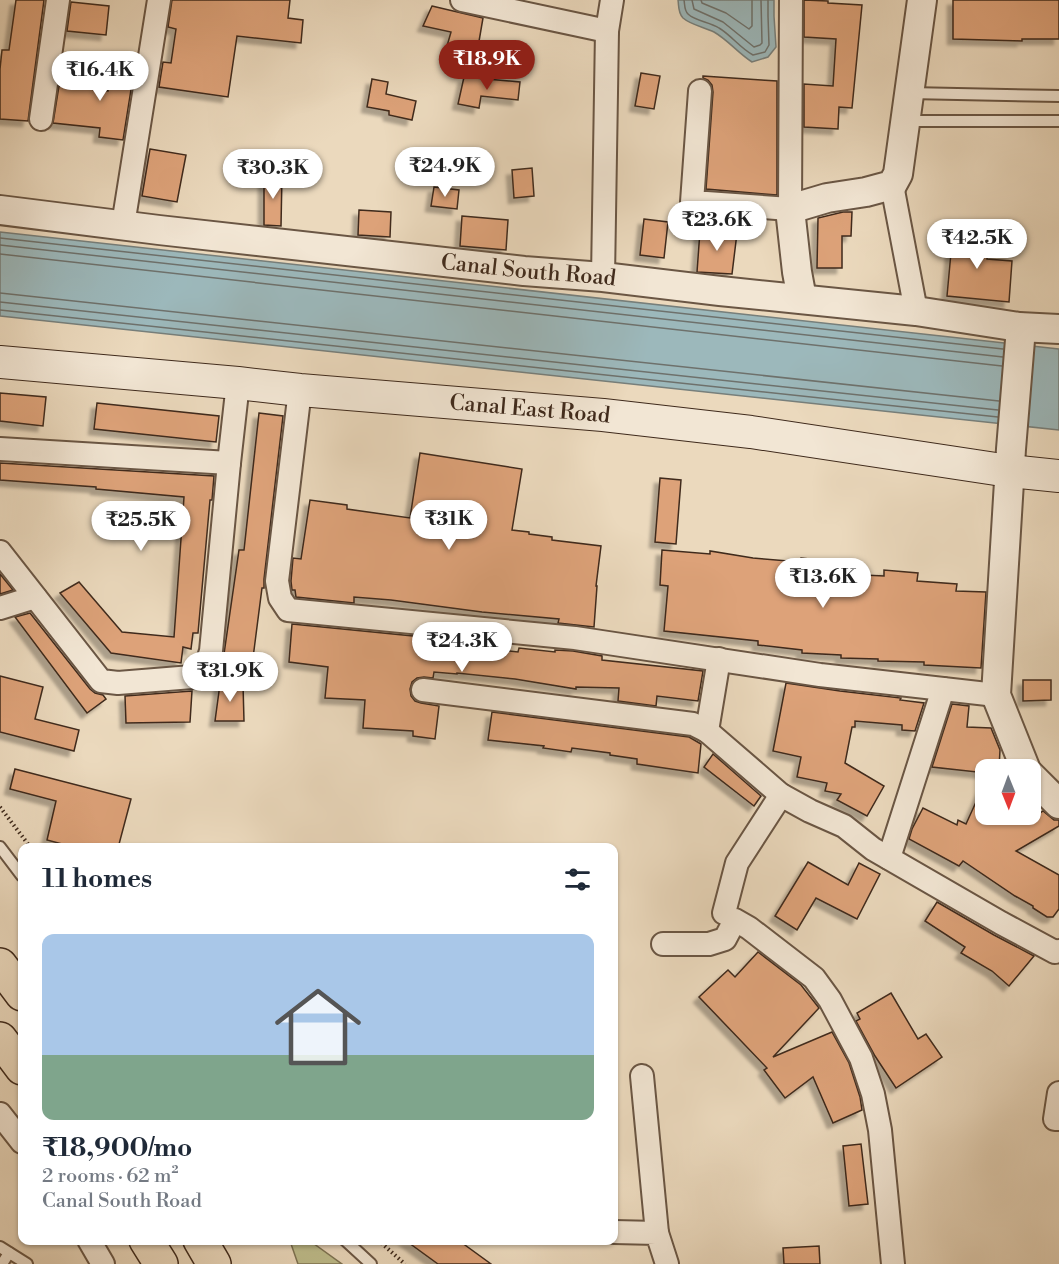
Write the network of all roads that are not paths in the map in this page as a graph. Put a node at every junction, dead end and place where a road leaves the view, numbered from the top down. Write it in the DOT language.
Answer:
graph roads {
  1 [pos="58,0"];
  2 [pos="159,0"];
  3 [pos="462,0"];
  4 [pos="612,0"];
  5 [pos="791,0"];
  6 [pos="922,0"];
  7 [pos="607,31"];
  8 [pos="700,91"];
  9 [pos="909,93"];
  10 [pos="1059,96"];
  11 [pos="41,119"];
  12 [pos="905,121"];
  13 [pos="1059,121"];
  14 [pos="892,186"];
  15 [pos="790,209"];
  16 [pos="0,210"];
  17 [pos="123,225"];
  18 [pos="603,277"];
  19 [pos="802,299"];
  20 [pos="916,311"];
  21 [pos="1059,329"];
  22 [pos="1019,334"];
  23 [pos="0,362"];
  24 [pos="238,383"];
  25 [pos="300,390"];
  26 [pos="0,449"];
  27 [pos="1010,460"];
  28 [pos="229,463"];
  29 [pos="1059,476"];
  30 [pos="0,552"];
  31 [pos="34,597"];
  32 [pos="0,608"];
  33 [pos="719,659"];
  34 [pos="943,689"];
  35 [pos="423,690"];
  36 [pos="996,695"];
  37 [pos="707,731"];
  38 [pos="1022,759"];
  39 [pos="1041,787"];
  40 [pos="781,795"];
  41 [pos="1059,804"];
  42 [pos="0,847"];
  43 [pos="889,858"];
  44 [pos="18,871"];
  45 [pos="724,913"];
  46 [pos="663,944"];
  47 [pos="1059,951"];
  48 [pos="0,965"];
  49 [pos="18,989"];
  50 [pos="0,1039"];
  51 [pos="18,1063"];
  52 [pos="642,1076"];
  53 [pos="1059,1093"];
  54 [pos="0,1114"];
  55 [pos="1059,1119"];
  56 [pos="18,1137"];
  57 [pos="618,1232"];
  58 [pos="657,1233"];
  59 [pos="92,1245"];
  60 [pos="149,1245"];
  61 [pos="203,1245"];
  62 [pos="350,1245"];
  63 [pos="5,1250"];
  64 [pos="2,1264"];
  65 [pos="27,1264"];
  66 [pos="103,1264"];
  67 [pos="161,1264"];
  68 [pos="214,1264"];
  69 [pos="371,1264"];
  70 [pos="667,1264"];
  71 [pos="893,1264"];
  1 -- 11 [label="street"];
  2 -- 17 [label="street"];
  3 -- 7 [label="street"];
  4 -- 7 [label="street"];
  5 -- 15 [label="street"];
  6 -- 9 [label="street"];
  7 -- 18 [label="street"];
  8 -- 15 [label="street"];
  9 -- 10 [label="lane"];
  9 -- 12 [label="street"];
  12 -- 13 [label="lane"];
  12 -- 14 [label="street"];
  14 -- 15 [label="street"];
  14 -- 20 [label="street"];
  15 -- 19 [label="street"];
  16 -- 17 [label="street, Canal South Road"];
  17 -- 18 [label="street, Canal South Road"];
  18 -- 19 [label="street, Canal South Road"];
  19 -- 20 [label="street, Canal South Road"];
  20 -- 22 [label="street, Canal South Road"];
  21 -- 22 [label="street, Canal South Road"];
  22 -- 27 [label="street"];
  23 -- 24 [label="main road, Canal East Road"];
  24 -- 25 [label="main road, Canal East Road"];
  24 -- 28 [label="street"];
  25 -- 27 [label="main road, Canal East Road"];
  25 -- 33 [label="street"];
  26 -- 28 [label="street"];
  27 -- 29 [label="main road, Canal East Road"];
  27 -- 36 [label="street"];
  28 -- 31 [label="street"];
  30 -- 31 [label="street"];
  31 -- 32 [label="street"];
  33 -- 34 [label="street"];
  33 -- 37 [label="street"];
  34 -- 36 [label="street"];
  34 -- 43 [label="street"];
  35 -- 37 [label="street"];
  36 -- 38 [label="street"];
  37 -- 40 [label="street"];
  39 -- 41 [label="street"];
  40 -- 43 [label="street"];
  40 -- 45 [label="street"];
  42 -- 44 [label="lane"];
  43 -- 47 [label="street"];
  46 -- 71 [label="street"];
  48 -- 49 [label="main road"];
  50 -- 51 [label="main road"];
  52 -- 58 [label="street"];
  53 -- 55 [label="street"];
  54 -- 56 [label="street"];
  57 -- 58 [label="street"];
  58 -- 70 [label="street"];
  59 -- 66 [label="street"];
  60 -- 67 [label="main road"];
  61 -- 68 [label="main road"];
  62 -- 69 [label="lane"];
  63 -- 64 [label="lane"];
  63 -- 65 [label="lane"];
}
